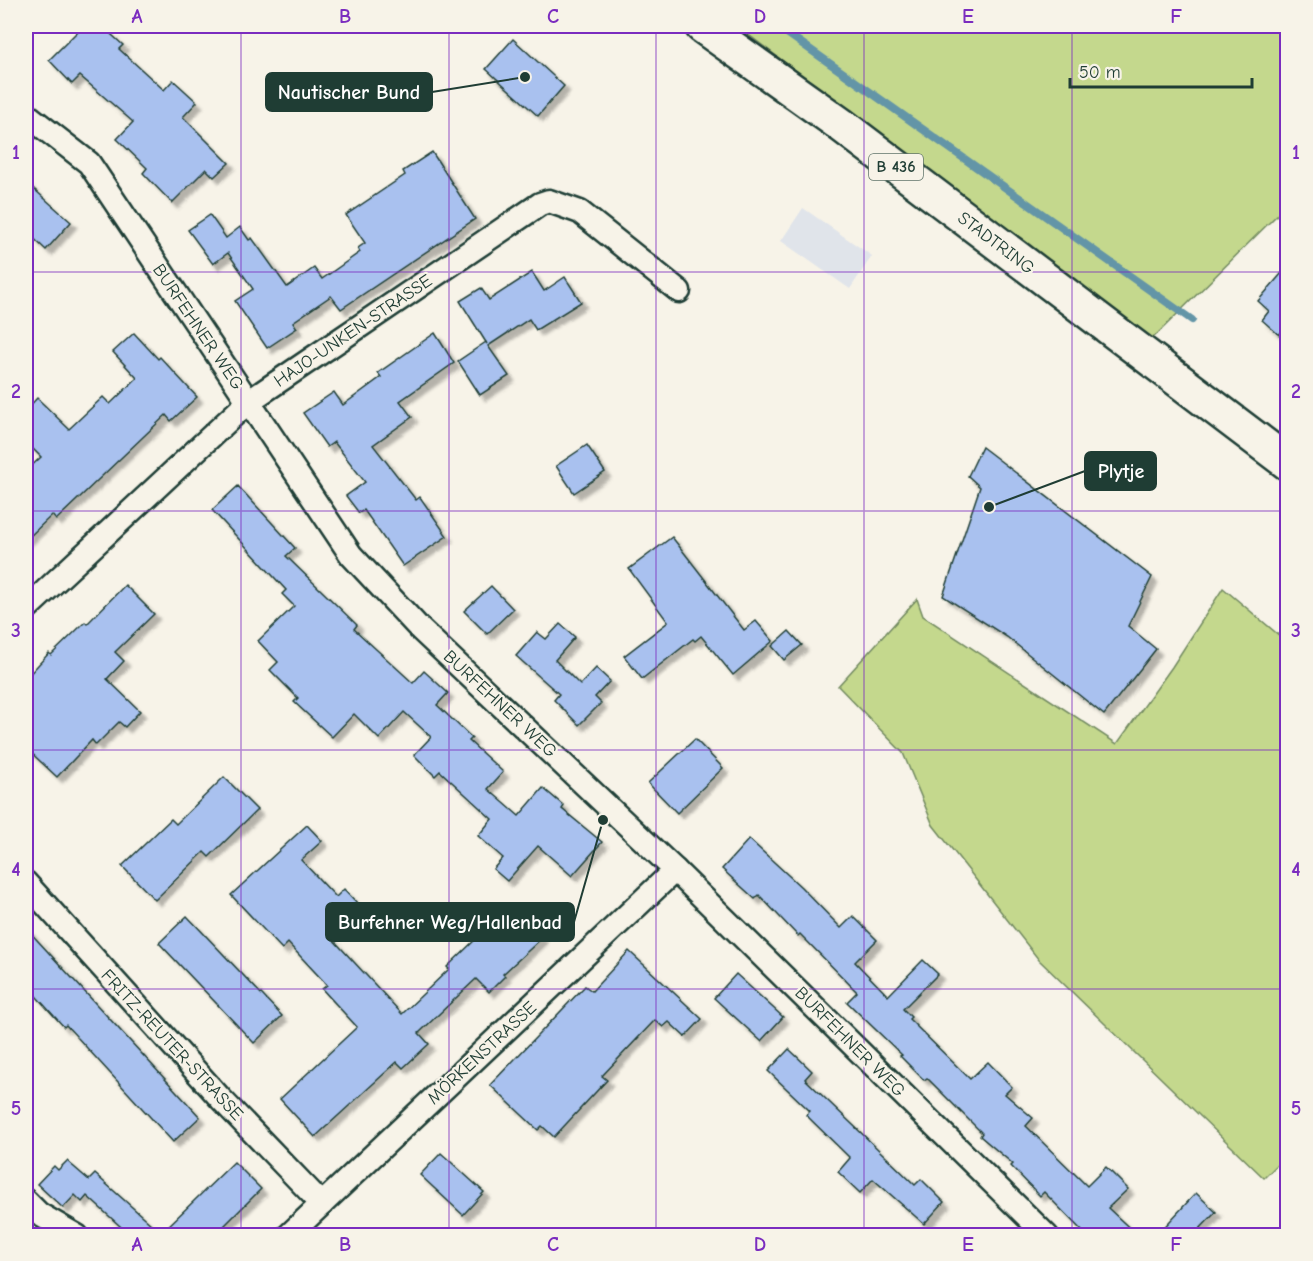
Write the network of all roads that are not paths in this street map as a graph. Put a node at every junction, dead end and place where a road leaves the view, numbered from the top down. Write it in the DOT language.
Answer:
graph roads {
  1 [pos="702,26"];
  2 [pos="26,114"];
  3 [pos="679,291"];
  4 [pos="248,402"];
  5 [pos="1287,463"];
  6 [pos="26,609"];
  7 [pos="675,870"];
  8 [pos="26,883"];
  9 [pos="26,1201"];
  10 [pos="322,1204"];
  11 [pos="77,1236"];
  12 [pos="288,1236"];
  13 [pos="1047,1236"];
  1 -- 5 [label="highway, STADTRING / B 436"];
  2 -- 4 [label="street, BURFEHNER WEG"];
  3 -- 4 [label="street, HAJO-UNKEN-STRASSE"];
  4 -- 6 [label="street, HAJO-UNKEN-STRASSE"];
  4 -- 7 [label="street, BURFEHNER WEG"];
  7 -- 10 [label="street, MÖRKENSTRASSE"];
  7 -- 13 [label="street, BURFEHNER WEG"];
  8 -- 10 [label="street, FRITZ-REUTER-STRASSE"];
  9 -- 11 [label="street"];
  10 -- 12 [label="street, MÖRKENSTRASSE"];
}
